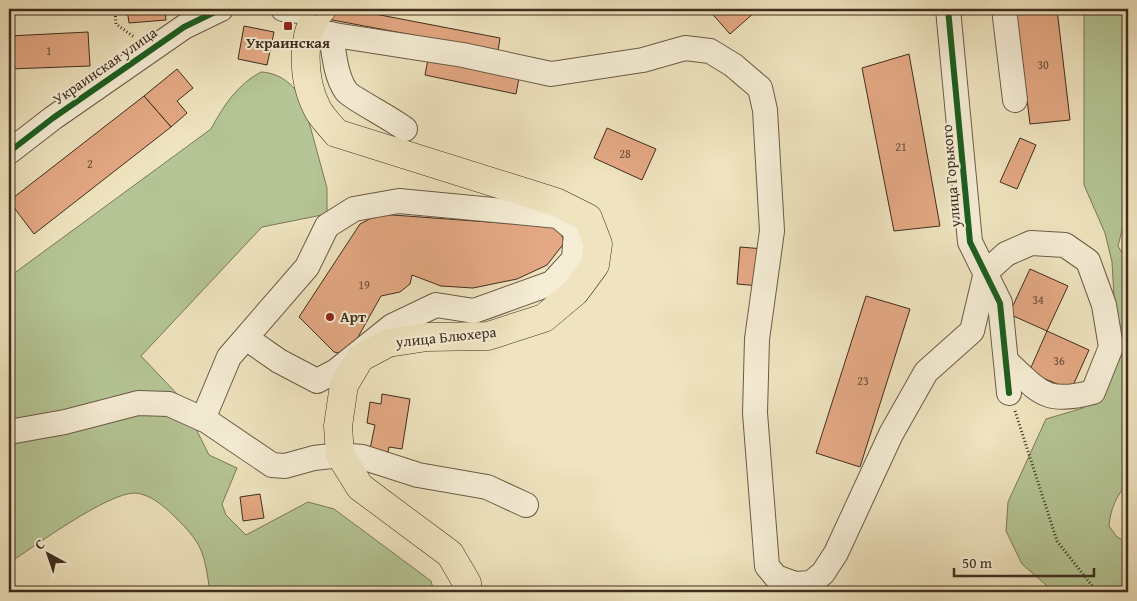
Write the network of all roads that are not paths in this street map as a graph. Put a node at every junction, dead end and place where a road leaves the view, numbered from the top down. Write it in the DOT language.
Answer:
graph roads {
  1 [pos="221,9"];
  2 [pos="283,9"];
  3 [pos="948,9"];
  4 [pos="1004,9"];
  5 [pos="320,22"];
  6 [pos="1015,100"];
  7 [pos="404,129"];
  8 [pos="9,152"];
  9 [pos="986,272"];
  10 [pos="246,338"];
  11 [pos="1006,361"];
  12 [pos="1010,393"];
  13 [pos="204,419"];
  14 [pos="9,432"];
  15 [pos="340,455"];
  16 [pos="526,505"];
  17 [pos="468,592"];
  1 -- 8 [label="street, Украинская улица"];
  2 -- 5 [label="street"];
  3 -- 9 [label="street, улица Горького"];
  4 -- 6 [label="street"];
  5 -- 7 [label="street"];
  5 -- 9 [label="street"];
  5 -- 15 [label="main road, улица Блюхера"];
  9 -- 11 [label="street, улица Горького"];
  9 -- 11 [label="street"];
  10 -- 10 [label="street"];
  10 -- 13 [label="street"];
  11 -- 12 [label="street, улица Горького"];
  13 -- 14 [label="street"];
  13 -- 15 [label="street"];
  15 -- 16 [label="street"];
  15 -- 17 [label="main road, улица Блюхера"];
}
